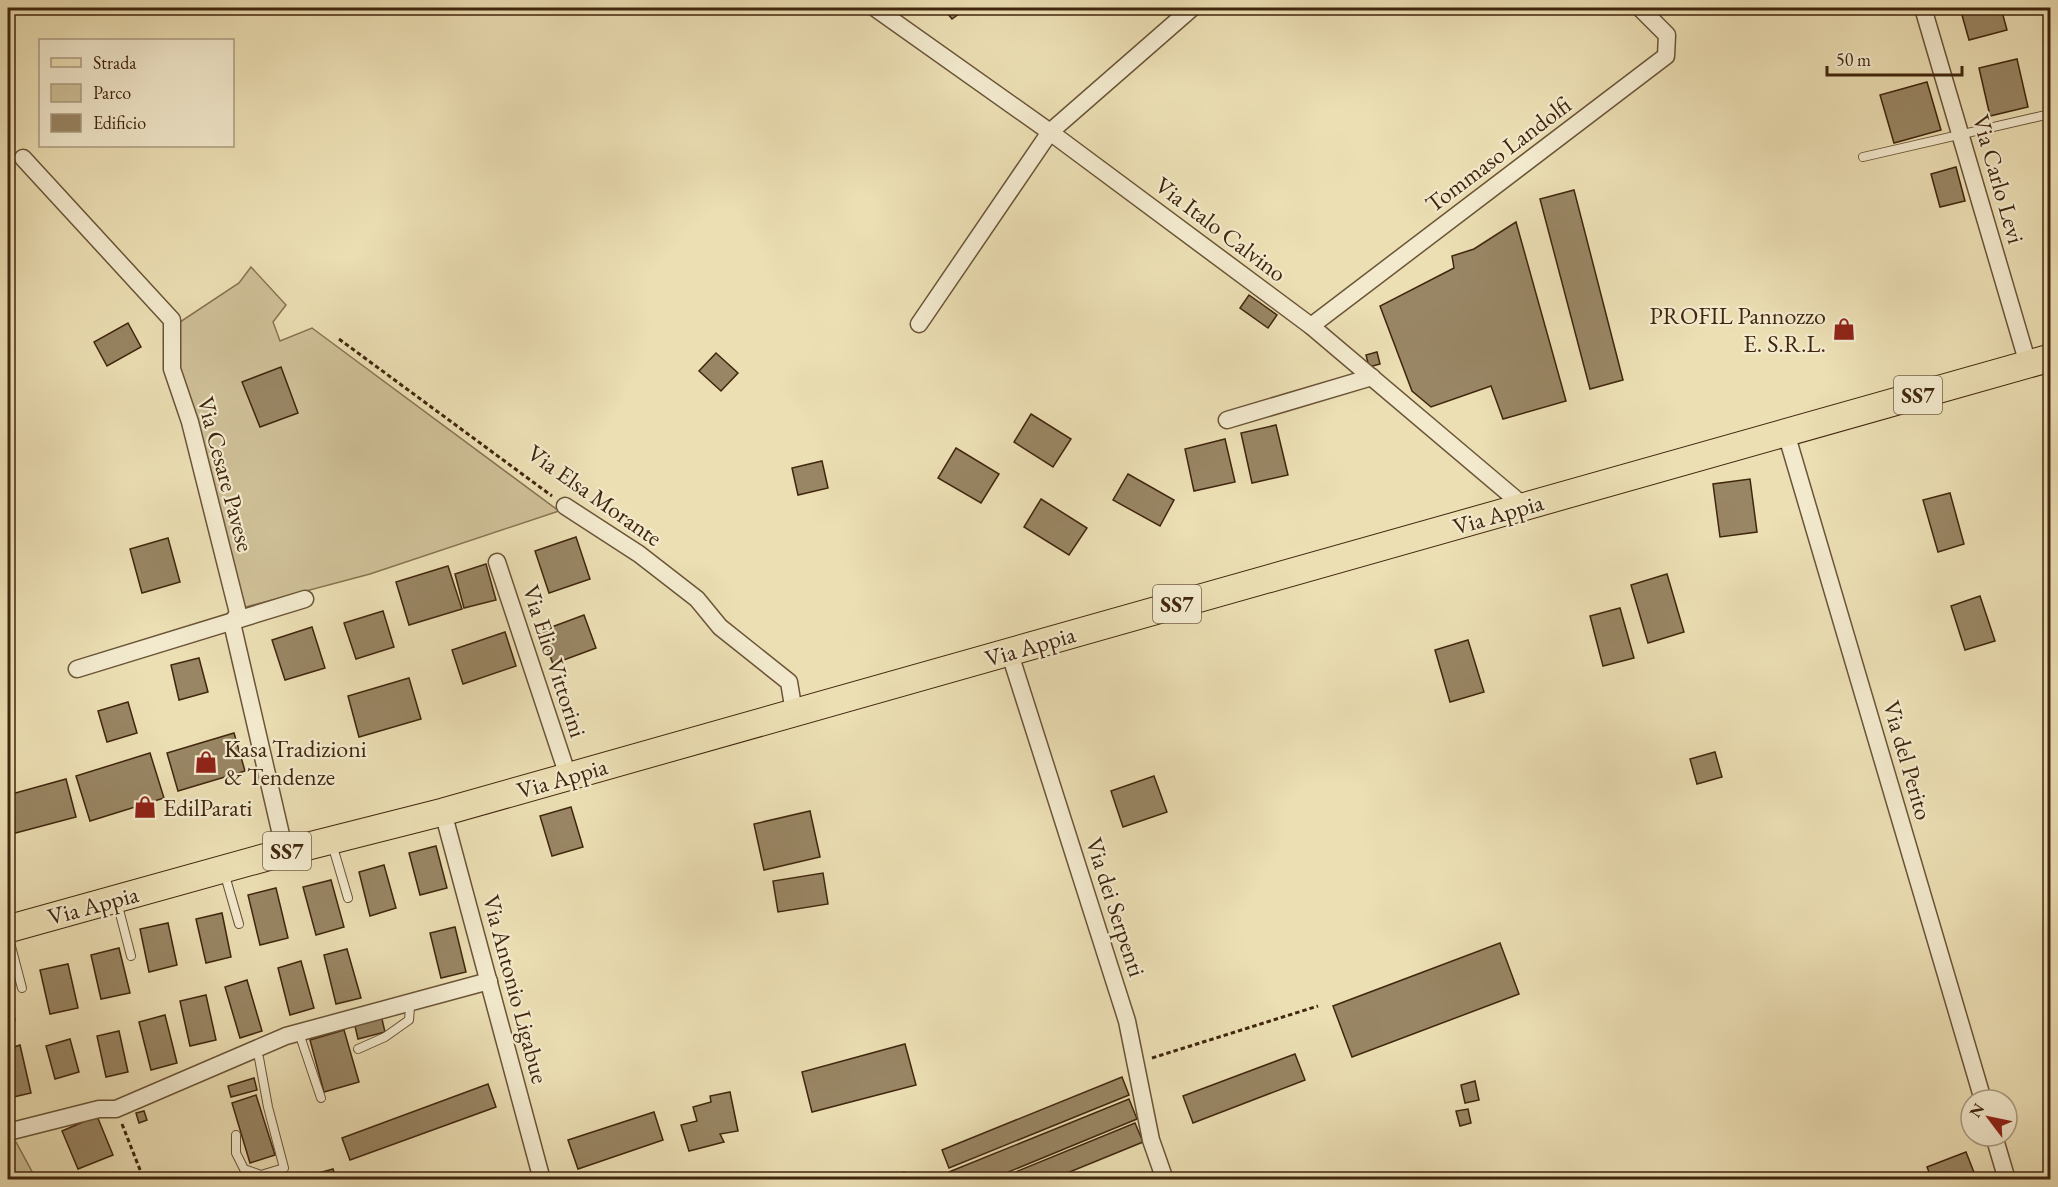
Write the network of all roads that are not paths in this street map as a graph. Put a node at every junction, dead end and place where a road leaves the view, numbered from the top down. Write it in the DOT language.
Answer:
graph roads {
  1 [pos="875,8"];
  2 [pos="1192,8"];
  3 [pos="1640,8"];
  4 [pos="1923,8"];
  5 [pos="2050,114"];
  6 [pos="1050,132"];
  7 [pos="1961,135"];
  8 [pos="1863,157"];
  9 [pos="23,158"];
  10 [pos="919,324"];
  11 [pos="1311,326"];
  12 [pos="2039,361"];
  13 [pos="1372,377"];
  14 [pos="1227,420"];
  15 [pos="1786,433"];
  16 [pos="565,506"];
  17 [pos="1525,507"];
  18 [pos="497,562"];
  19 [pos="305,599"];
  20 [pos="232,623"];
  21 [pos="1009,651"];
  22 [pos="77,669"];
  23 [pos="794,712"];
  24 [pos="568,776"];
  25 [pos="443,812"];
  26 [pos="332,840"];
  27 [pos="285,852"];
  28 [pos="223,869"];
  29 [pos="348,898"];
  30 [pos="116,899"];
  31 [pos="239,924"];
  32 [pos="8,929"];
  33 [pos="8,935"];
  34 [pos="130,956"];
  35 [pos="489,981"];
  36 [pos="22,988"];
  37 [pos="408,1003"];
  38 [pos="299,1033"];
  39 [pos="255,1049"];
  40 [pos="358,1049"];
  41 [pos="1979,1088"];
  42 [pos="321,1098"];
  43 [pos="8,1132"];
  44 [pos="236,1135"];
  45 [pos="1998,1148"];
  46 [pos="542,1179"];
  47 [pos="1165,1179"];
  48 [pos="2007,1179"];
  1 -- 6 [label="street, Via Italo Calvino"];
  2 -- 6 [label="street"];
  3 -- 11 [label="street, Tommaso Landolfi"];
  4 -- 7 [label="street, Via Carlo Levi"];
  5 -- 7 [label="lane"];
  6 -- 10 [label="street"];
  6 -- 11 [label="street, Via Italo Calvino"];
  7 -- 8 [label="lane"];
  7 -- 12 [label="street, Via Carlo Levi"];
  9 -- 20 [label="street, Via Cesare Pavese"];
  11 -- 13 [label="street, Via Italo Calvino"];
  12 -- 15 [label="main road, Via Appia / SS7"];
  13 -- 14 [label="street"];
  13 -- 17 [label="street, Via Italo Calvino"];
  15 -- 17 [label="main road, Via Appia / SS7"];
  15 -- 41 [label="street, Via del Perito"];
  16 -- 23 [label="street, Via Elsa Morante"];
  17 -- 21 [label="main road, Via Appia / SS7"];
  18 -- 24 [label="street, Via Elio Vittorini"];
  19 -- 20 [label="street"];
  20 -- 22 [label="street"];
  20 -- 27 [label="street, Via Cesare Pavese"];
  21 -- 23 [label="main road, Via Appia / SS7"];
  21 -- 47 [label="street, Via dei Serpenti"];
  23 -- 24 [label="main road, Via Appia / SS7"];
  24 -- 25 [label="main road, Via Appia / SS7"];
  25 -- 26 [label="main road, Via Appia / SS7"];
  25 -- 35 [label="street, Via Antonio Ligabue"];
  26 -- 27 [label="main road, Via Appia / SS7"];
  26 -- 29 [label="lane"];
  27 -- 28 [label="main road, Via Appia / SS7"];
  28 -- 30 [label="main road, Via Appia / SS7"];
  28 -- 31 [label="lane"];
  30 -- 32 [label="main road, Via Appia / SS7"];
  30 -- 34 [label="lane"];
  33 -- 36 [label="lane"];
  35 -- 37 [label="street"];
  35 -- 46 [label="street, Via Antonio Ligabue"];
  37 -- 38 [label="street"];
  37 -- 40 [label="lane"];
  38 -- 39 [label="street"];
  38 -- 42 [label="lane"];
  39 -- 43 [label="street"];
  39 -- 44 [label="lane"];
  45 -- 48 [label="street"];
}
